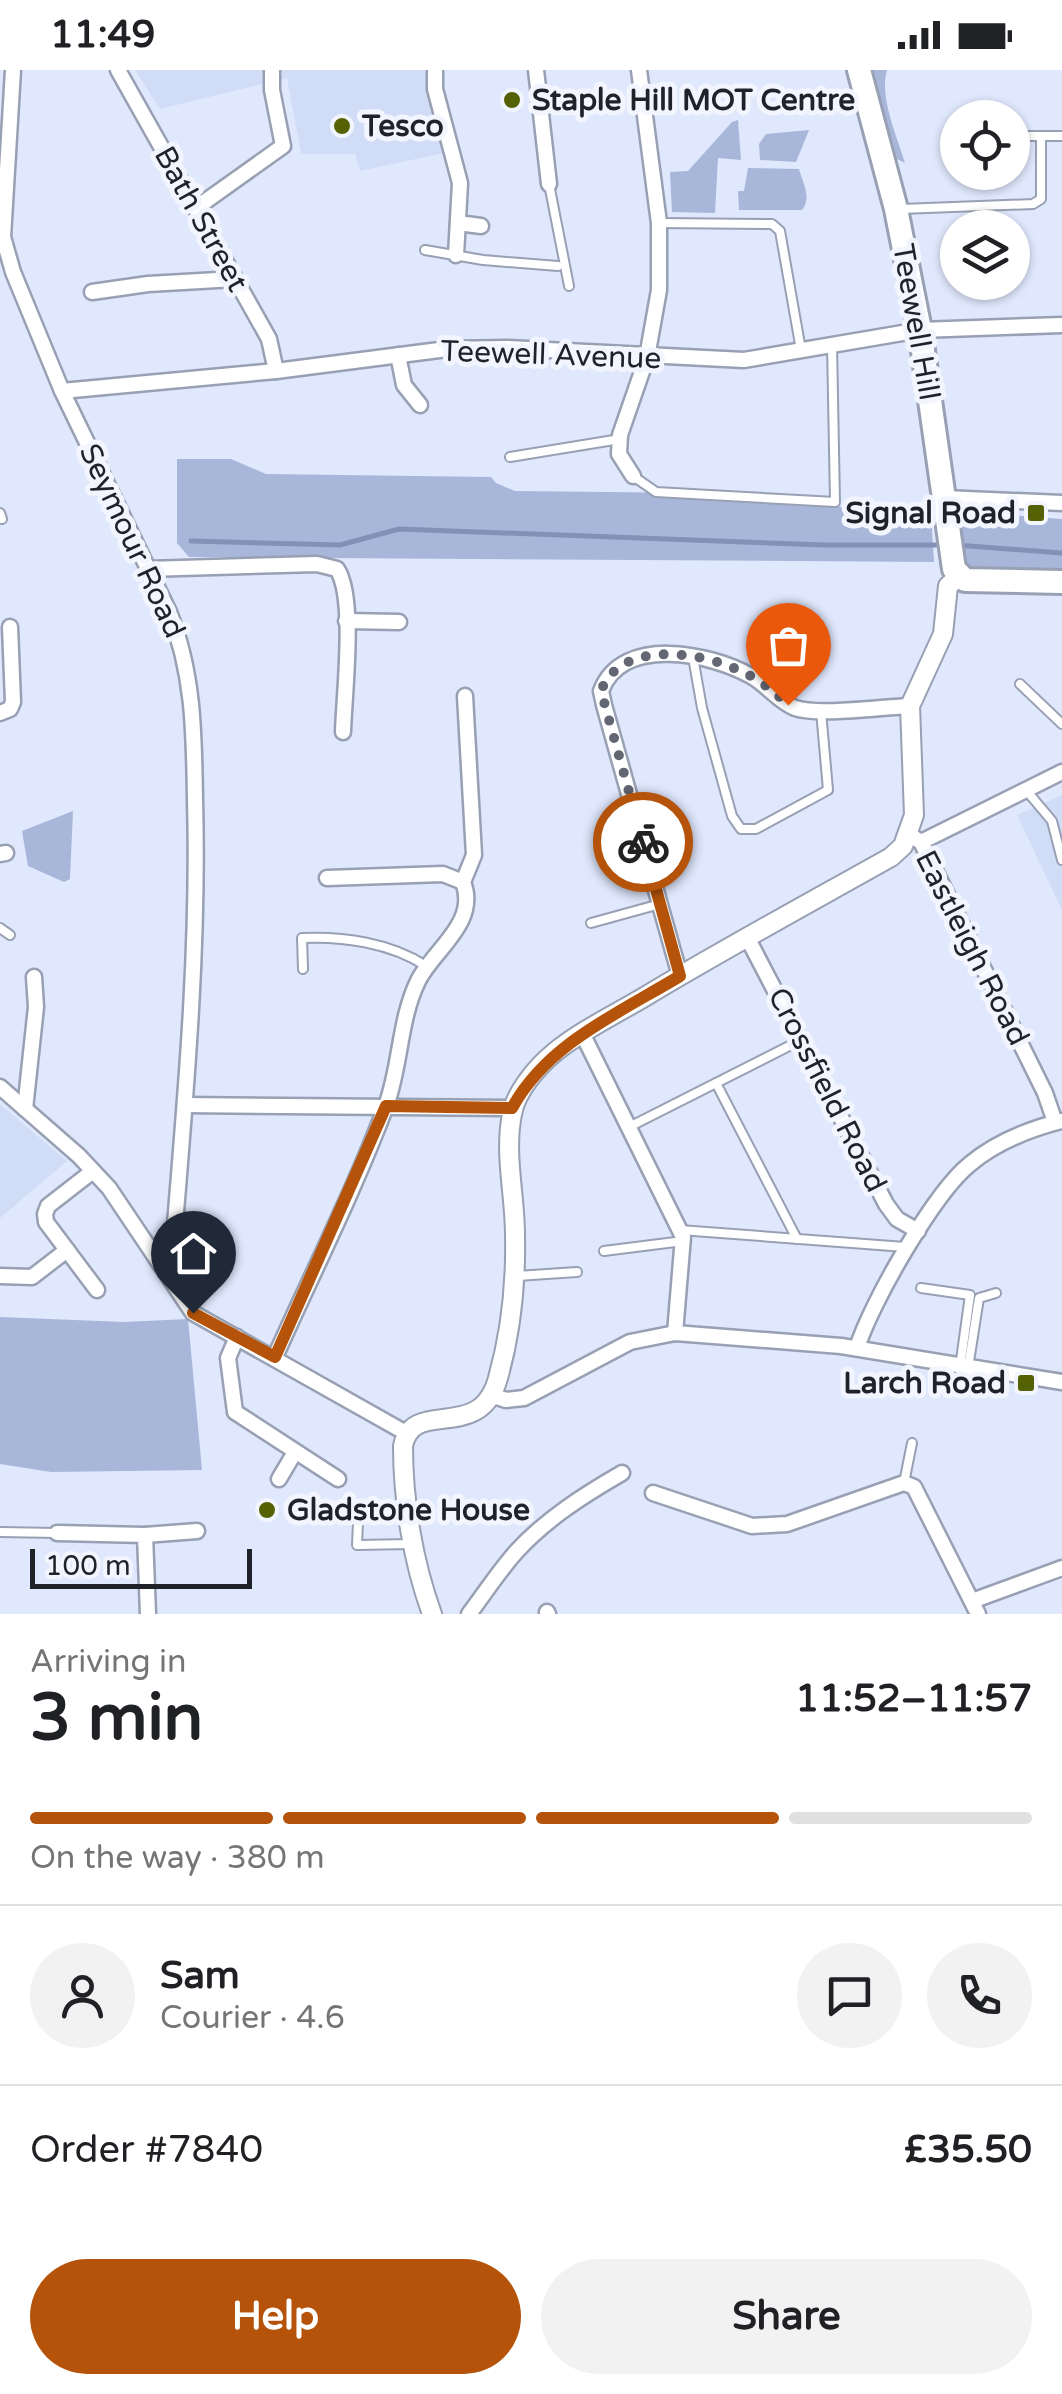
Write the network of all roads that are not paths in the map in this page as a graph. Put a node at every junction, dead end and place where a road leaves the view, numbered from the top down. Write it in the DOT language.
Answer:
graph roads {
  1 [pos="14,70"];
  2 [pos="118,70"];
  3 [pos="272,70"];
  4 [pos="435,70"];
  5 [pos="536,70"];
  6 [pos="638,70"];
  7 [pos="858,70"];
  8 [pos="1030,136"];
  9 [pos="1041,136"];
  10 [pos="1062,136"];
  11 [pos="549,184"];
  12 [pos="196,208"];
  13 [pos="896,209"];
  14 [pos="2,211"];
  15 [pos="458,223"];
  16 [pos="659,223"];
  17 [pos="481,226"];
  18 [pos="425,250"];
  19 [pos="456,255"];
  20 [pos="558,266"];
  21 [pos="234,279"];
  22 [pos="569,286"];
  23 [pos="92,292"];
  24 [pos="1062,325"];
  25 [pos="920,330"];
  26 [pos="832,345"];
  27 [pos="802,350"];
  28 [pos="398,355"];
  29 [pos="647,357"];
  30 [pos="276,371"];
  31 [pos="62,391"];
  32 [pos="420,405"];
  33 [pos="620,438"];
  34 [pos="510,457"];
  35 [pos="633,476"];
  36 [pos="1062,503"];
  37 [pos="946,505"];
  38 [pos="956,568"];
  39 [pos="148,570"];
  40 [pos="1062,582"];
  41 [pos="346,621"];
  42 [pos="399,622"];
  43 [pos="10,626"];
  44 [pos="693,658"];
  45 [pos="1020,684"];
  46 [pos="465,696"];
  47 [pos="910,706"];
  48 [pos="821,710"];
  49 [pos="0,713"];
  50 [pos="1062,724"];
  51 [pos="343,732"];
  52 [pos="1062,772"];
  53 [pos="1026,790"];
  54 [pos="914,838"];
  55 [pos="1062,860"];
  56 [pos="327,878"];
  57 [pos="463,882"];
  58 [pos="660,904"];
  59 [pos="591,923"];
  60 [pos="0,928"];
  61 [pos="10,935"];
  62 [pos="747,937"];
  63 [pos="426,966"];
  64 [pos="304,969"];
  65 [pos="680,976"];
  66 [pos="34,977"];
  67 [pos="582,1034"];
  68 [pos="801,1040"];
  69 [pos="716,1083"];
  70 [pos="3,1095"];
  71 [pos="184,1105"];
  72 [pos="386,1106"];
  73 [pos="512,1108"];
  74 [pos="25,1109"];
  75 [pos="1059,1121"];
  76 [pos="628,1127"];
  77 [pos="93,1171"];
  78 [pos="918,1231"];
  79 [pos="681,1235"];
  80 [pos="798,1239"];
  81 [pos="908,1248"];
  82 [pos="67,1250"];
  83 [pos="604,1250"];
  84 [pos="160,1262"];
  85 [pos="578,1272"];
  86 [pos="0,1276"];
  87 [pos="514,1276"];
  88 [pos="920,1288"];
  89 [pos="97,1290"];
  90 [pos="996,1293"];
  91 [pos="674,1332"];
  92 [pos="237,1337"];
  93 [pos="856,1348"];
  94 [pos="275,1357"];
  95 [pos="964,1368"];
  96 [pos="1062,1382"];
  97 [pos="492,1395"];
  98 [pos="406,1433"];
  99 [pos="912,1443"];
  100 [pos="295,1452"];
  101 [pos="622,1473"];
  102 [pos="279,1479"];
  103 [pos="338,1479"];
  104 [pos="904,1482"];
  105 [pos="653,1492"];
  106 [pos="358,1522"];
  107 [pos="197,1531"];
  108 [pos="0,1532"];
  109 [pos="56,1532"];
  110 [pos="145,1534"];
  111 [pos="414,1544"];
  112 [pos="1062,1568"];
  113 [pos="975,1608"];
  114 [pos="148,1614"];
  115 [pos="432,1614"];
  116 [pos="469,1614"];
  1 -- 14 [label="street, Seymour Road"];
  2 -- 12 [label="street, Bath Street"];
  3 -- 12 [label="street"];
  4 -- 15 [label="street"];
  5 -- 11 [label="street"];
  6 -- 16 [label="street"];
  7 -- 13 [label="main road, Teewell Hill"];
  8 -- 9 [label="lane"];
  9 -- 10 [label="lane"];
  9 -- 13 [label="lane"];
  11 -- 22 [label="lane"];
  12 -- 21 [label="street, Bath Street"];
  13 -- 25 [label="main road, Teewell Hill"];
  14 -- 31 [label="street, Seymour Road"];
  15 -- 17 [label="street"];
  15 -- 19 [label="street"];
  16 -- 27 [label="lane"];
  16 -- 29 [label="street"];
  18 -- 19 [label="lane"];
  19 -- 20 [label="lane"];
  21 -- 23 [label="street"];
  21 -- 30 [label="street, Bath Street"];
  24 -- 25 [label="street, Teewell Avenue"];
  25 -- 26 [label="street, Teewell Avenue"];
  25 -- 37 [label="main road, Teewell Hill"];
  26 -- 27 [label="street, Teewell Avenue"];
  26 -- 35 [label="lane"];
  27 -- 29 [label="street, Teewell Avenue"];
  28 -- 29 [label="street, Teewell Avenue"];
  28 -- 30 [label="street, Teewell Avenue"];
  28 -- 32 [label="street"];
  29 -- 33 [label="street"];
  30 -- 31 [label="street, Teewell Avenue"];
  31 -- 39 [label="street, Seymour Road"];
  33 -- 34 [label="lane"];
  33 -- 35 [label="street"];
  36 -- 37 [label="street"];
  37 -- 38 [label="main road, Teewell Hill"];
  38 -- 40 [label="main road"];
  38 -- 47 [label="street"];
  39 -- 41 [label="street"];
  39 -- 71 [label="street, Seymour Road"];
  41 -- 42 [label="street"];
  41 -- 51 [label="street"];
  43 -- 49 [label="street"];
  44 -- 48 [label="street"];
  44 -- 48 [label="lane"];
  44 -- 58 [label="street"];
  45 -- 50 [label="lane"];
  46 -- 57 [label="street"];
  47 -- 48 [label="street"];
  47 -- 54 [label="street"];
  52 -- 53 [label="street"];
  53 -- 54 [label="street"];
  53 -- 55 [label="lane"];
  54 -- 62 [label="street"];
  54 -- 75 [label="street, Eastleigh Road"];
  56 -- 57 [label="street"];
  57 -- 63 [label="street"];
  58 -- 59 [label="lane"];
  58 -- 65 [label="street"];
  60 -- 61 [label="lane"];
  62 -- 65 [label="street"];
  62 -- 68 [label="street, Crossfield Road"];
  63 -- 64 [label="lane"];
  63 -- 72 [label="street"];
  65 -- 67 [label="street"];
  66 -- 74 [label="street"];
  67 -- 73 [label="street"];
  67 -- 76 [label="street"];
  68 -- 69 [label="lane"];
  68 -- 78 [label="street, Crossfield Road"];
  69 -- 76 [label="lane"];
  69 -- 80 [label="lane"];
  70 -- 74 [label="street"];
  71 -- 72 [label="street"];
  71 -- 84 [label="street, Seymour Road"];
  72 -- 73 [label="street"];
  72 -- 94 [label="street"];
  73 -- 87 [label="street"];
  74 -- 77 [label="street"];
  75 -- 78 [label="street"];
  76 -- 79 [label="street"];
  77 -- 82 [label="street"];
  77 -- 84 [label="street"];
  78 -- 81 [label="street"];
  79 -- 80 [label="lane"];
  79 -- 83 [label="lane"];
  79 -- 91 [label="street"];
  80 -- 81 [label="lane"];
  81 -- 93 [label="street"];
  82 -- 86 [label="street"];
  82 -- 89 [label="street"];
  84 -- 92 [label="street"];
  85 -- 87 [label="lane"];
  87 -- 97 [label="street"];
  88 -- 95 [label="lane"];
  90 -- 95 [label="lane"];
  91 -- 93 [label="street"];
  91 -- 97 [label="street"];
  92 -- 94 [label="street"];
  92 -- 100 [label="street"];
  93 -- 95 [label="street"];
  94 -- 98 [label="street"];
  95 -- 96 [label="street"];
  97 -- 98 [label="street"];
  98 -- 111 [label="street"];
  99 -- 104 [label="lane"];
  100 -- 102 [label="street"];
  100 -- 103 [label="street"];
  101 -- 116 [label="street"];
  104 -- 105 [label="street"];
  104 -- 113 [label="street"];
  106 -- 111 [label="lane"];
  107 -- 110 [label="street"];
  108 -- 109 [label="lane"];
  109 -- 110 [label="street"];
  110 -- 114 [label="street"];
  111 -- 115 [label="street"];
  112 -- 113 [label="street"];
}
